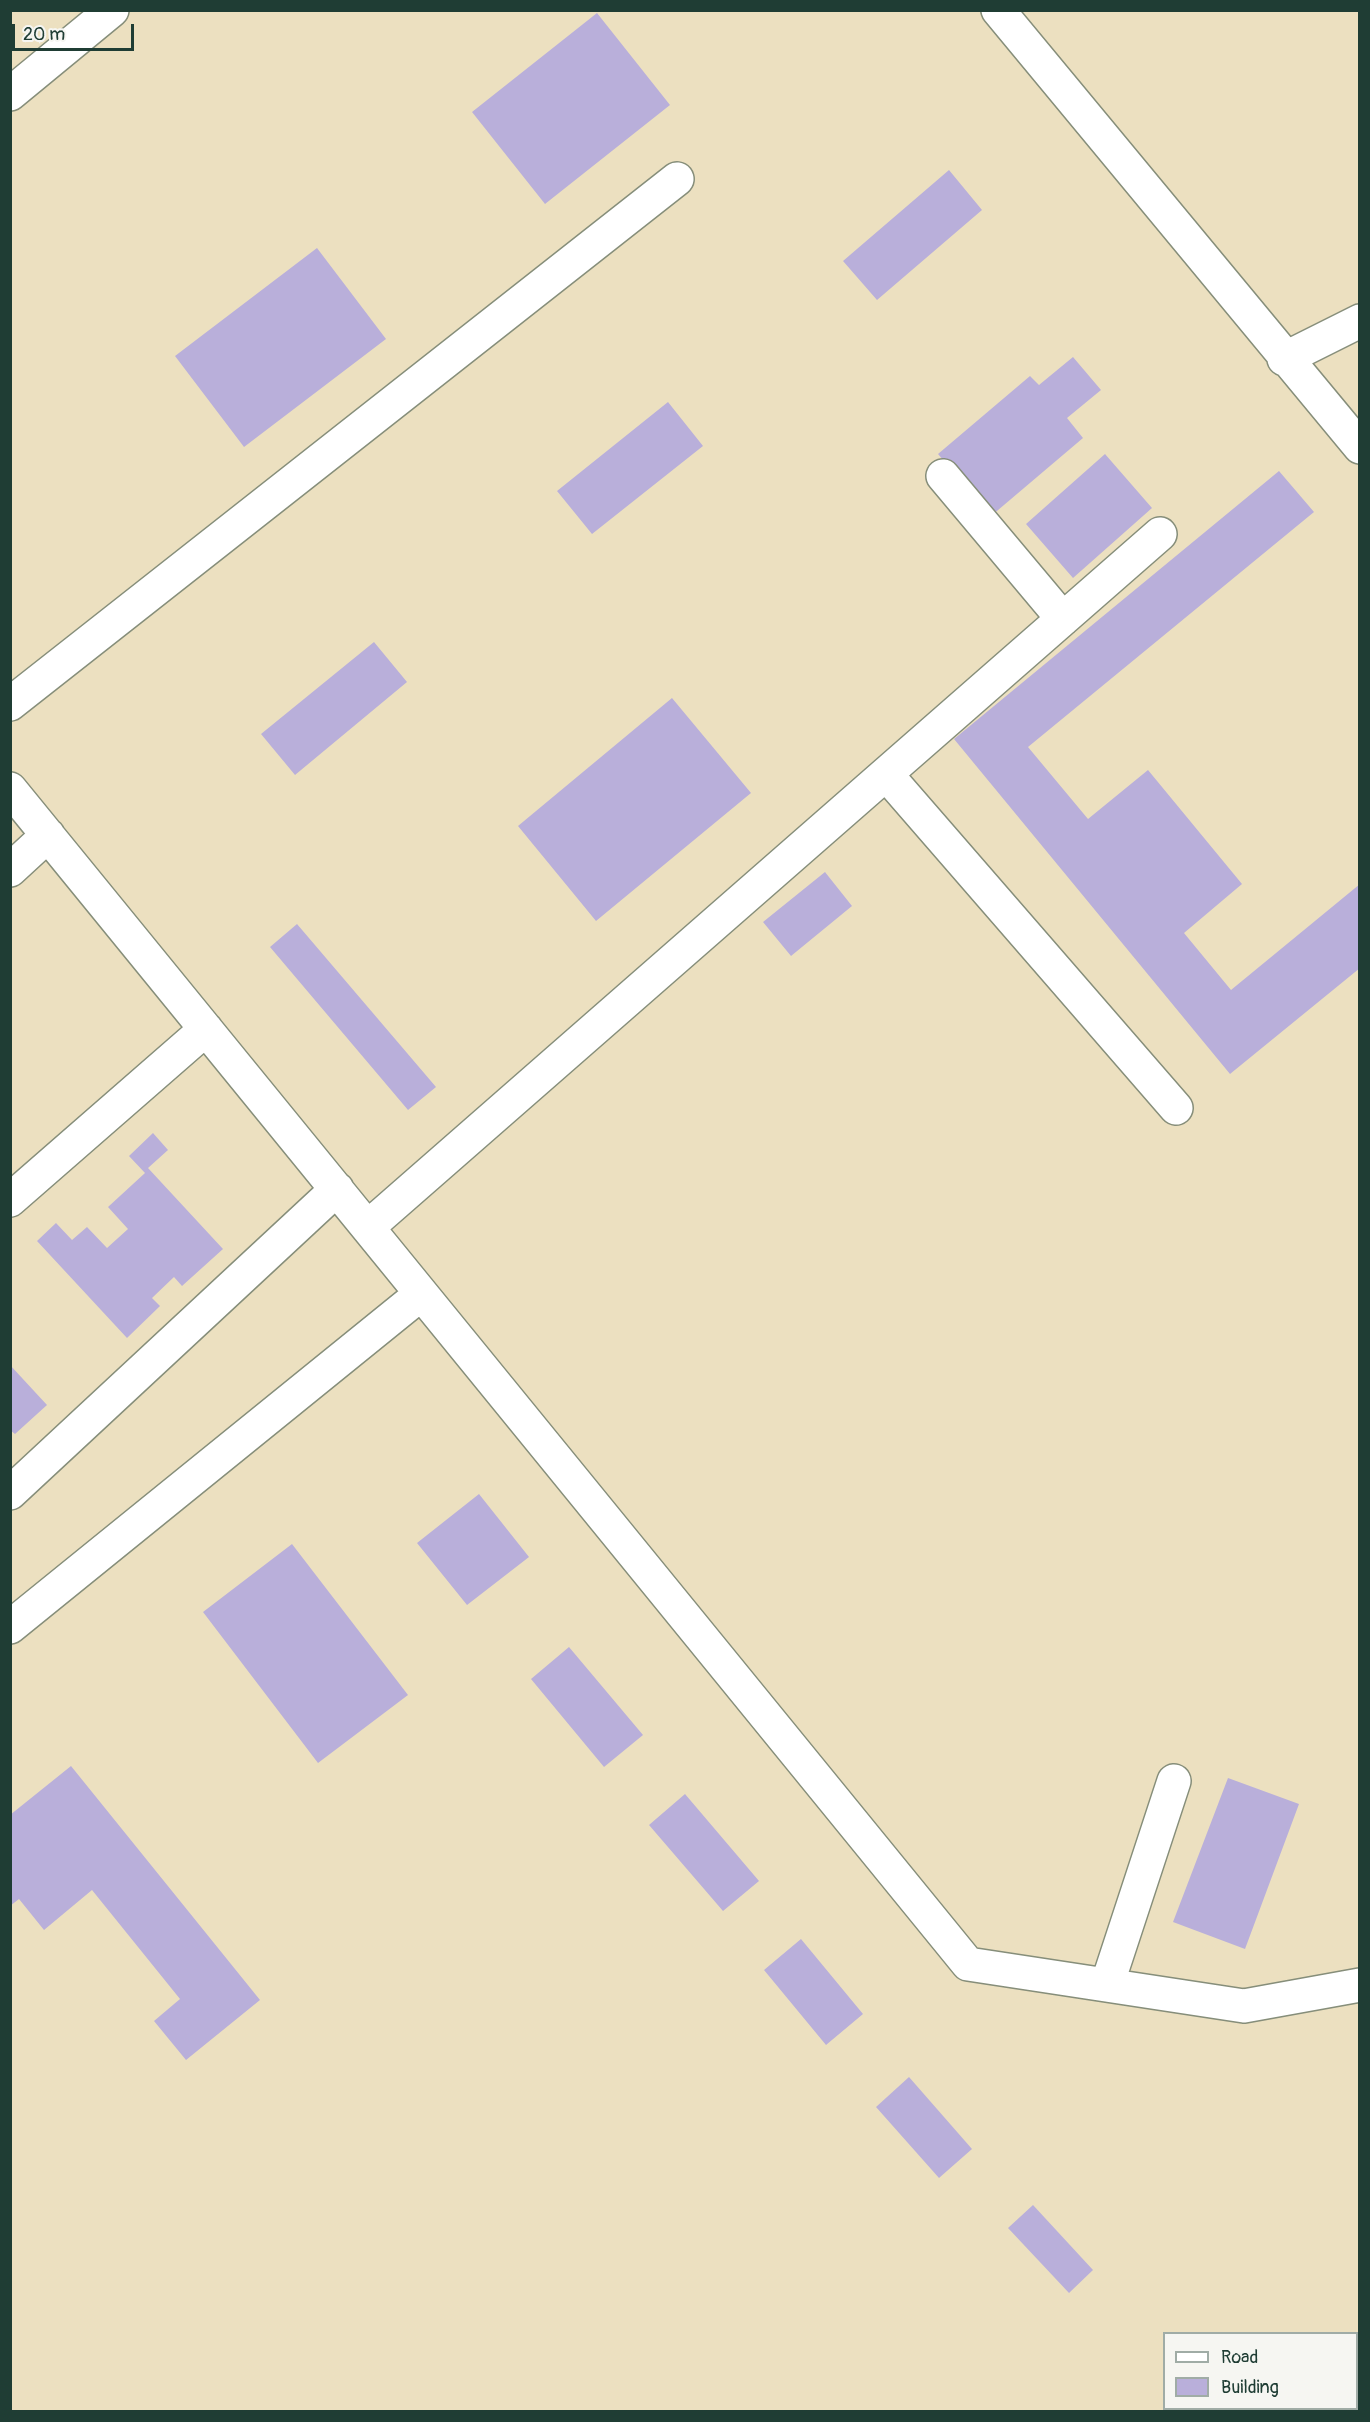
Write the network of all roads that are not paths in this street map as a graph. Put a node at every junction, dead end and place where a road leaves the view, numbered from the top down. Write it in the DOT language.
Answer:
graph roads {
  1 [pos="112,10"];
  2 [pos="998,10"];
  3 [pos="10,94"];
  4 [pos="678,179"];
  5 [pos="1359,321"];
  6 [pos="1284,359"];
  7 [pos="1359,447"];
  8 [pos="944,476"];
  9 [pos="1160,534"];
  10 [pos="1064,619"];
  11 [pos="10,704"];
  12 [pos="886,774"];
  13 [pos="10,789"];
  14 [pos="48,835"];
  15 [pos="10,870"];
  16 [pos="206,1029"];
  17 [pos="1176,1107"];
  18 [pos="337,1190"];
  19 [pos="10,1200"];
  20 [pos="368,1227"];
  21 [pos="421,1294"];
  22 [pos="10,1493"];
  23 [pos="10,1628"];
  24 [pos="1174,1781"];
  25 [pos="1107,1985"];
  26 [pos="1359,1985"];
  1 -- 3 [label="lane"];
  2 -- 6 [label="lane"];
  4 -- 11 [label="lane"];
  5 -- 6 [label="lane"];
  6 -- 7 [label="lane"];
  8 -- 10 [label="lane"];
  9 -- 10 [label="lane"];
  10 -- 12 [label="lane"];
  12 -- 17 [label="lane"];
  12 -- 20 [label="lane"];
  13 -- 14 [label="lane"];
  14 -- 15 [label="lane"];
  14 -- 16 [label="lane"];
  16 -- 18 [label="lane"];
  16 -- 19 [label="lane"];
  18 -- 20 [label="lane"];
  18 -- 22 [label="lane"];
  20 -- 21 [label="lane"];
  21 -- 23 [label="lane"];
  21 -- 25 [label="lane"];
  24 -- 25 [label="lane"];
  25 -- 26 [label="lane"];
}
